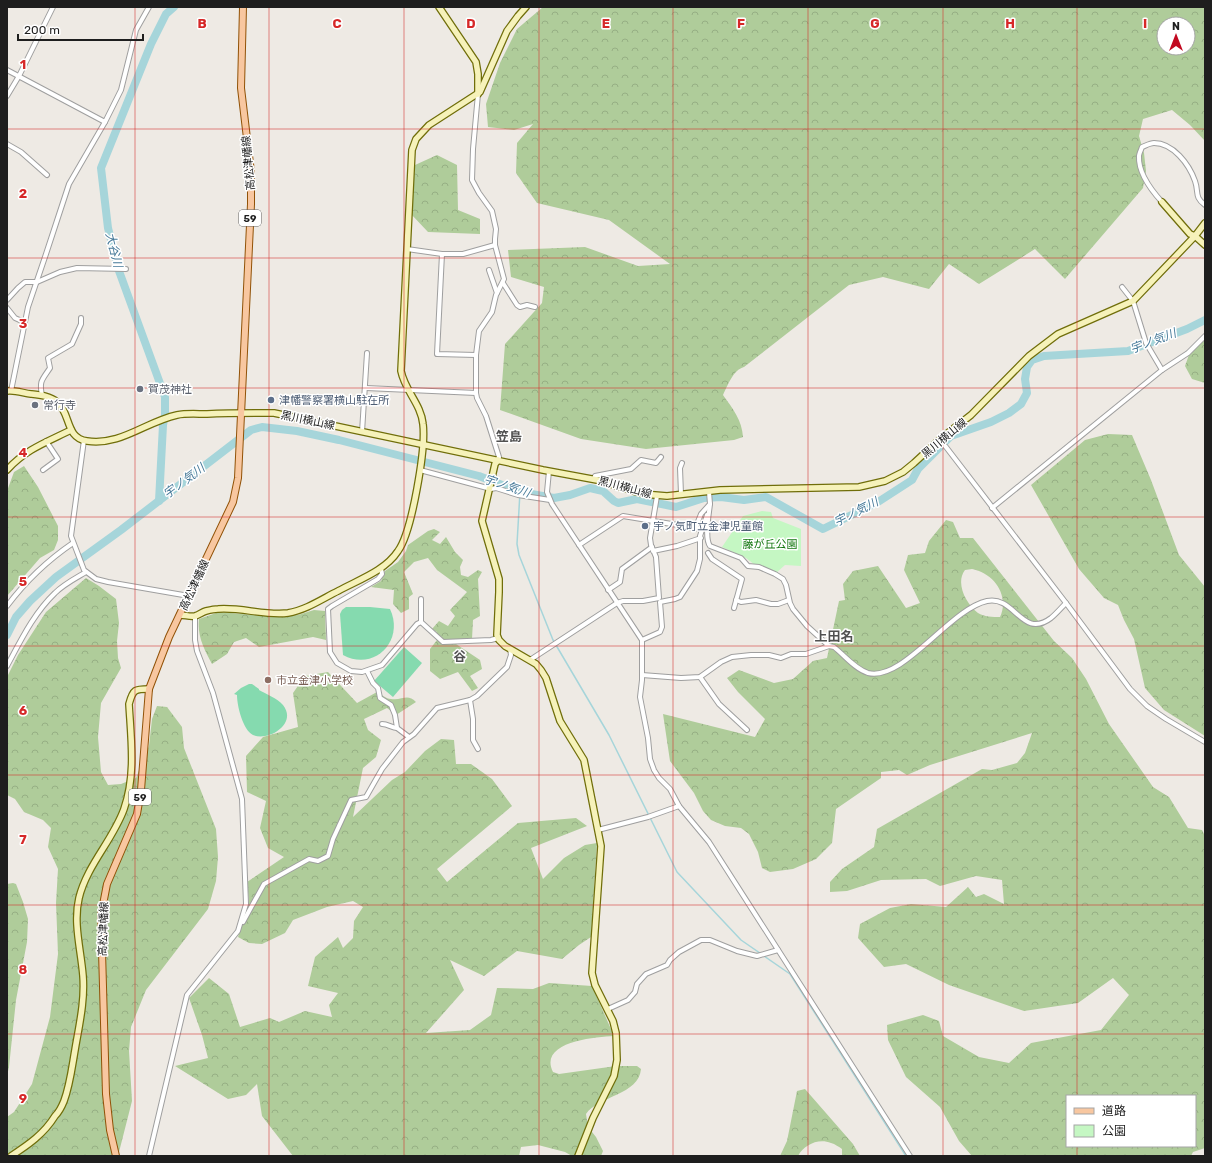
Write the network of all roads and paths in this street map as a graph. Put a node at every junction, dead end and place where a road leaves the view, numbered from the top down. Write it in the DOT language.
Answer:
graph roads {
  1 [pos="53,7"];
  2 [pos="149,7"];
  3 [pos="243,7"];
  4 [pos="439,7"];
  5 [pos="526,7"];
  6 [pos="7,70"];
  7 [pos="19,76"];
  8 [pos="478,94"];
  9 [pos="7,96"];
  10 [pos="105,122"];
  11 [pos="7,144"];
  12 [pos="46,175"];
  13 [pos="1162,202"];
  14 [pos="1205,205"];
  15 [pos="1205,223"];
  16 [pos="1195,236"];
  17 [pos="495,245"];
  18 [pos="1205,245"];
  19 [pos="407,249"];
  20 [pos="442,254"];
  21 [pos="125,269"];
  22 [pos="489,270"];
  23 [pos="37,282"];
  24 [pos="503,283"];
  25 [pos="1122,287"];
  26 [pos="497,293"];
  27 [pos="7,300"];
  28 [pos="1133,301"];
  29 [pos="535,307"];
  30 [pos="7,308"];
  31 [pos="81,318"];
  32 [pos="24,322"];
  33 [pos="1205,336"];
  34 [pos="367,353"];
  35 [pos="476,355"];
  36 [pos="1162,370"];
  37 [pos="366,388"];
  38 [pos="407,390"];
  39 [pos="9,391"];
  40 [pos="476,393"];
  41 [pos="42,396"];
  42 [pos="241,413"];
  43 [pos="71,430"];
  44 [pos="362,432"];
  45 [pos="84,440"];
  46 [pos="46,441"];
  47 [pos="940,441"];
  48 [pos="423,445"];
  49 [pos="661,457"];
  50 [pos="498,460"];
  51 [pos="682,463"];
  52 [pos="7,470"];
  53 [pos="43,470"];
  54 [pos="549,471"];
  55 [pos="419,473"];
  56 [pos="594,479"];
  57 [pos="491,486"];
  58 [pos="709,493"];
  59 [pos="681,494"];
  60 [pos="550,499"];
  61 [pos="656,500"];
  62 [pos="710,502"];
  63 [pos="992,508"];
  64 [pos="709,509"];
  65 [pos="652,521"];
  66 [pos="695,529"];
  67 [pos="702,529"];
  68 [pos="701,538"];
  69 [pos="74,544"];
  70 [pos="579,545"];
  71 [pos="710,546"];
  72 [pos="652,549"];
  73 [pos="700,553"];
  74 [pos="708,553"];
  75 [pos="381,568"];
  76 [pos="85,571"];
  77 [pos="608,590"];
  78 [pos="189,596"];
  79 [pos="421,599"];
  80 [pos="736,600"];
  81 [pos="790,600"];
  82 [pos="617,603"];
  83 [pos="1066,603"];
  84 [pos="7,606"];
  85 [pos="734,608"];
  86 [pos="180,615"];
  87 [pos="195,616"];
  88 [pos="421,622"];
  89 [pos="498,638"];
  90 [pos="642,640"];
  91 [pos="829,646"];
  92 [pos="510,649"];
  93 [pos="530,660"];
  94 [pos="7,666"];
  95 [pos="367,671"];
  96 [pos="642,675"];
  97 [pos="700,677"];
  98 [pos="150,689"];
  99 [pos="470,700"];
  100 [pos="382,724"];
  101 [pos="397,728"];
  102 [pos="747,730"];
  103 [pos="409,737"];
  104 [pos="1205,742"];
  105 [pos="478,749"];
  106 [pos="679,806"];
  107 [pos="598,830"];
  108 [pos="240,925"];
  109 [pos="778,950"];
  110 [pos="608,1009"];
  111 [pos="11,1156"];
  112 [pos="116,1156"];
  113 [pos="149,1156"];
  114 [pos="578,1156"];
  115 [pos="910,1156"];
  1 -- 7 [label="street"];
  2 -- 10 [label="street"];
  3 -- 42 [label="main road, 高松津幡線 / 59"];
  4 -- 8 [label="street"];
  5 -- 8 [label="street"];
  6 -- 7 [label="street"];
  7 -- 9 [label="street"];
  7 -- 10 [label="street"];
  8 -- 17 [label="street"];
  8 -- 19 [label="street"];
  10 -- 23 [label="street"];
  11 -- 12 [label="street"];
  13 -- 14 [label="street"];
  13 -- 16 [label="street"];
  15 -- 16 [label="street, 黒川横山線"];
  16 -- 18 [label="street"];
  16 -- 28 [label="street, 黒川横山線"];
  17 -- 20 [label="street"];
  17 -- 24 [label="street"];
  19 -- 20 [label="street"];
  19 -- 38 [label="street"];
  20 -- 35 [label="street"];
  21 -- 23 [label="street"];
  22 -- 26 [label="street"];
  23 -- 27 [label="street"];
  23 -- 32 [label="street"];
  24 -- 26 [label="street"];
  24 -- 29 [label="street"];
  25 -- 28 [label="street"];
  26 -- 35 [label="street"];
  28 -- 36 [label="street"];
  28 -- 47 [label="street, 黒川横山線"];
  30 -- 32 [label="street"];
  31 -- 41 [label="street"];
  32 -- 39 [label="street"];
  33 -- 36 [label="street"];
  34 -- 37 [label="street"];
  35 -- 40 [label="street"];
  36 -- 63 [label="street"];
  37 -- 38 [label="street"];
  37 -- 44 [label="street"];
  38 -- 40 [label="street"];
  38 -- 48 [label="street"];
  39 -- 41 [label="street"];
  40 -- 50 [label="street"];
  41 -- 43 [label="street"];
  42 -- 44 [label="street, 黒川横山線"];
  42 -- 45 [label="street, 黒川横山線"];
  42 -- 78 [label="main road, 高松津幡線 / 59"];
  43 -- 45 [label="street"];
  43 -- 46 [label="street"];
  44 -- 48 [label="street, 黒川横山線"];
  45 -- 69 [label="street"];
  46 -- 52 [label="street"];
  46 -- 53 [label="street"];
  47 -- 58 [label="street, 黒川横山線"];
  47 -- 63 [label="street"];
  48 -- 50 [label="street, 黒川横山線"];
  48 -- 55 [label="street"];
  49 -- 56 [label="street"];
  50 -- 54 [label="street, 黒川横山線"];
  50 -- 57 [label="street"];
  51 -- 59 [label="street"];
  54 -- 56 [label="street, 黒川横山線"];
  54 -- 60 [label="street"];
  55 -- 57 [label="street"];
  55 -- 75 [label="street"];
  56 -- 61 [label="street, 黒川横山線"];
  57 -- 60 [label="street"];
  57 -- 89 [label="street"];
  58 -- 59 [label="street, 黒川横山線"];
  58 -- 62 [label="street"];
  59 -- 61 [label="street, 黒川横山線"];
  60 -- 70 [label="street"];
  61 -- 65 [label="street"];
  62 -- 64 [label="street"];
  62 -- 66 [label="street"];
  63 -- 83 [label="street"];
  64 -- 67 [label="street"];
  64 -- 71 [label="street"];
  65 -- 66 [label="street"];
  65 -- 70 [label="street"];
  65 -- 72 [label="street"];
  66 -- 67 [label="street"];
  67 -- 68 [label="street"];
  68 -- 72 [label="street"];
  68 -- 73 [label="street"];
  69 -- 76 [label="street"];
  69 -- 84 [label="street"];
  70 -- 77 [label="street"];
  71 -- 74 [label="street"];
  71 -- 81 [label="street"];
  72 -- 77 [label="street"];
  72 -- 82 [label="street"];
  73 -- 74 [label="street"];
  73 -- 90 [label="street"];
  74 -- 80 [label="street"];
  75 -- 87 [label="street"];
  75 -- 95 [label="street"];
  76 -- 78 [label="street"];
  76 -- 94 [label="street"];
  77 -- 82 [label="street"];
  78 -- 86 [label="main road, 高松津幡線 / 59"];
  79 -- 88 [label="street"];
  80 -- 81 [label="street"];
  80 -- 85 [label="street"];
  81 -- 91 [label="street"];
  82 -- 90 [label="street"];
  82 -- 93 [label="street"];
  83 -- 91 [label="street"];
  83 -- 104 [label="street"];
  86 -- 87 [label="street"];
  86 -- 98 [label="main road, 高松津幡線 / 59"];
  87 -- 108 [label="street"];
  88 -- 89 [label="street"];
  88 -- 95 [label="street"];
  89 -- 92 [label="street"];
  90 -- 96 [label="street"];
  91 -- 97 [label="street"];
  92 -- 93 [label="street"];
  92 -- 99 [label="street"];
  93 -- 107 [label="street"];
  95 -- 101 [label="street"];
  96 -- 97 [label="street"];
  96 -- 106 [label="street"];
  97 -- 102 [label="street"];
  98 -- 111 [label="street"];
  98 -- 112 [label="main road, 高松津幡線 / 59"];
  99 -- 103 [label="street"];
  99 -- 105 [label="street"];
  100 -- 101 [label="street"];
  101 -- 103 [label="street"];
  103 -- 108 [label="street"];
  106 -- 107 [label="street"];
  106 -- 109 [label="street"];
  107 -- 110 [label="street"];
  108 -- 113 [label="street"];
  109 -- 110 [label="street"];
  109 -- 115 [label="street"];
  110 -- 114 [label="street"];
}
